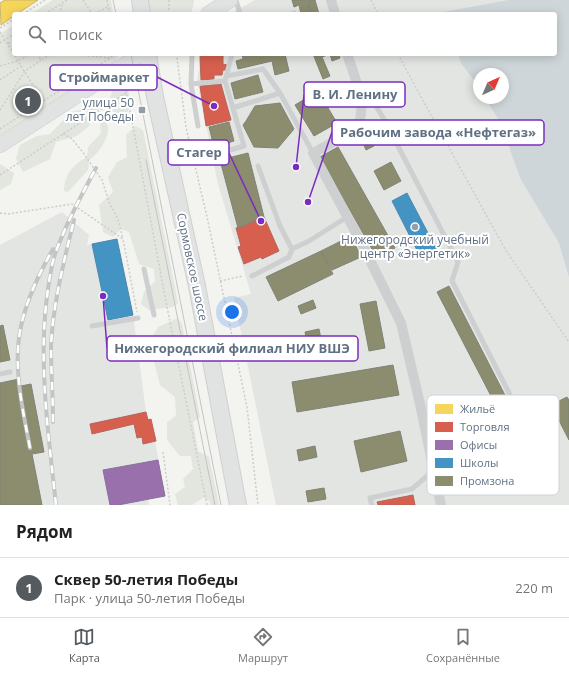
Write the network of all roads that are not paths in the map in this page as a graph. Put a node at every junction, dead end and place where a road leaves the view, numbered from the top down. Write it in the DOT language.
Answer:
graph roads {
  1 [pos="140,0"];
  2 [pos="230,0"];
  3 [pos="236,0"];
  4 [pos="331,0"];
  5 [pos="142,12"];
  6 [pos="211,12"];
  7 [pos="239,12"];
  8 [pos="334,12"];
  9 [pos="138,56"];
  10 [pos="148,56"];
  11 [pos="192,56"];
  12 [pos="232,56"];
  13 [pos="348,56"];
  14 [pos="226,79"];
  15 [pos="191,84"];
  16 [pos="357,85"];
  17 [pos="280,93"];
  18 [pos="233,108"];
  19 [pos="198,126"];
  20 [pos="0,145"];
  21 [pos="313,153"];
  22 [pos="220,154"];
  23 [pos="258,166"];
  24 [pos="347,217"];
  25 [pos="292,249"];
  26 [pos="144,269"];
  27 [pos="252,276"];
  28 [pos="154,315"];
  29 [pos="138,318"];
  30 [pos="92,326"];
  31 [pos="10,372"];
  32 [pos="0,374"];
  33 [pos="510,395"];
  34 [pos="427,437"];
  35 [pos="427,476"];
  36 [pos="439,495"];
  37 [pos="238,505"];
  38 [pos="372,505"];
  39 [pos="441,505"];
  1 -- 5 [label="main road"];
  2 -- 6 [label="street"];
  3 -- 7 [label="lane"];
  4 -- 8 [label="street"];
  9 -- 20 [label="street"];
  10 -- 37 [label="main road, Сормовское шоссе"];
  11 -- 15 [label="lane"];
  12 -- 14 [label="lane"];
  13 -- 16 [label="street"];
  14 -- 15 [label="lane"];
  14 -- 17 [label="lane"];
  14 -- 18 [label="lane"];
  15 -- 19 [label="lane"];
  16 -- 21 [label="street"];
  16 -- 33 [label="lane"];
  17 -- 18 [label="lane"];
  17 -- 21 [label="lane"];
  18 -- 22 [label="lane"];
  21 -- 24 [label="street"];
  23 -- 25 [label="lane"];
  24 -- 25 [label="lane"];
  24 -- 34 [label="street"];
  25 -- 27 [label="lane"];
  26 -- 28 [label="lane"];
  29 -- 30 [label="lane"];
  31 -- 32 [label="lane"];
  35 -- 38 [label="lane"];
  36 -- 39 [label="street"];
}
